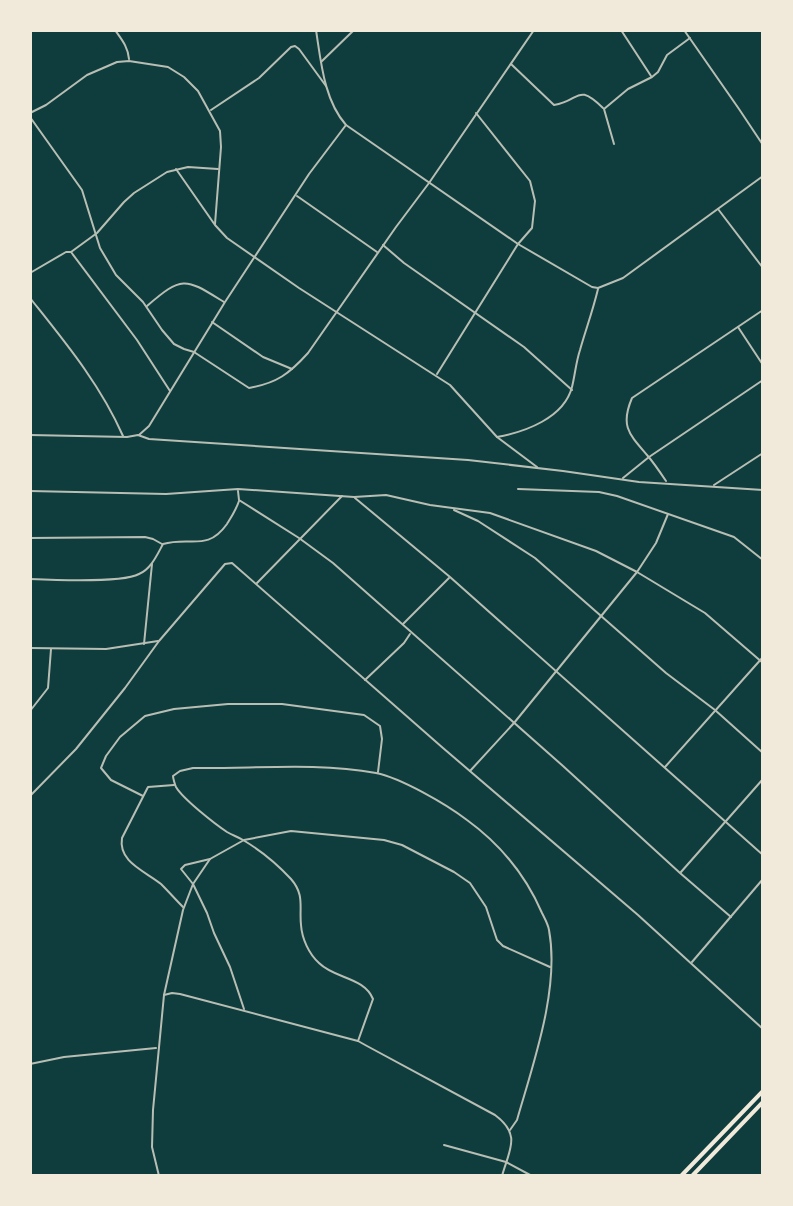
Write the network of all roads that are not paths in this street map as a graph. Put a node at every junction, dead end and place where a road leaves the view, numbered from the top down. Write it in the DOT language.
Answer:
graph roads {
  1 [pos="115,30"];
  2 [pos="316,30"];
  3 [pos="354,30"];
  4 [pos="534,30"];
  5 [pos="621,30"];
  6 [pos="684,30"];
  7 [pos="690,38"];
  8 [pos="129,61"];
  9 [pos="321,62"];
  10 [pos="511,64"];
  11 [pos="652,77"];
  12 [pos="327,88"];
  13 [pos="604,109"];
  14 [pos="209,110"];
  15 [pos="476,113"];
  16 [pos="30,115"];
  17 [pos="346,125"];
  18 [pos="614,144"];
  19 [pos="763,145"];
  20 [pos="176,169"];
  21 [pos="219,169"];
  22 [pos="763,176"];
  23 [pos="429,183"];
  24 [pos="296,195"];
  25 [pos="718,209"];
  26 [pos="215,225"];
  27 [pos="97,233"];
  28 [pos="518,244"];
  29 [pos="383,245"];
  30 [pos="71,252"];
  31 [pos="378,252"];
  32 [pos="255,257"];
  33 [pos="763,268"];
  34 [pos="30,273"];
  35 [pos="598,288"];
  36 [pos="30,298"];
  37 [pos="225,302"];
  38 [pos="146,307"];
  39 [pos="763,310"];
  40 [pos="338,312"];
  41 [pos="476,313"];
  42 [pos="212,322"];
  43 [pos="738,327"];
  44 [pos="194,352"];
  45 [pos="763,365"];
  46 [pos="293,370"];
  47 [pos="436,375"];
  48 [pos="763,380"];
  49 [pos="572,390"];
  50 [pos="170,392"];
  51 [pos="31,434"];
  52 [pos="138,435"];
  53 [pos="123,437"];
  54 [pos="497,437"];
  55 [pos="763,453"];
  56 [pos="649,457"];
  57 [pos="538,468"];
  58 [pos="621,480"];
  59 [pos="667,483"];
  60 [pos="713,486"];
  61 [pos="238,489"];
  62 [pos="518,489"];
  63 [pos="763,490"];
  64 [pos="30,491"];
  65 [pos="342,496"];
  66 [pos="354,497"];
  67 [pos="239,500"];
  68 [pos="449,508"];
  69 [pos="668,514"];
  70 [pos="30,538"];
  71 [pos="299,538"];
  72 [pos="163,544"];
  73 [pos="763,560"];
  74 [pos="152,563"];
  75 [pos="637,572"];
  76 [pos="450,577"];
  77 [pos="30,579"];
  78 [pos="257,584"];
  79 [pos="601,617"];
  80 [pos="402,625"];
  81 [pos="411,633"];
  82 [pos="159,641"];
  83 [pos="144,644"];
  84 [pos="30,648"];
  85 [pos="51,648"];
  86 [pos="762,660"];
  87 [pos="556,671"];
  88 [pos="365,680"];
  89 [pos="715,710"];
  90 [pos="30,711"];
  91 [pos="514,723"];
  92 [pos="763,753"];
  93 [pos="665,767"];
  94 [pos="470,771"];
  95 [pos="378,774"];
  96 [pos="763,779"];
  97 [pos="175,785"];
  98 [pos="30,796"];
  99 [pos="143,796"];
  100 [pos="725,823"];
  101 [pos="244,840"];
  102 [pos="763,855"];
  103 [pos="210,859"];
  104 [pos="680,873"];
  105 [pos="763,879"];
  106 [pos="193,884"];
  107 [pos="184,908"];
  108 [pos="731,917"];
  109 [pos="692,963"];
  110 [pos="551,968"];
  111 [pos="164,995"];
  112 [pos="244,1010"];
  113 [pos="763,1029"];
  114 [pos="358,1041"];
  115 [pos="158,1047"];
  116 [pos="30,1064"];
  117 [pos="763,1091"];
  118 [pos="763,1102"];
  119 [pos="510,1130"];
  120 [pos="444,1145"];
  121 [pos="506,1162"];
  122 [pos="159,1176"];
  123 [pos="502,1176"];
  124 [pos="532,1176"];
  125 [pos="681,1176"];
  126 [pos="692,1176"];
  1 -- 8 [label="street"];
  2 -- 9 [label="street"];
  3 -- 9 [label="street"];
  4 -- 10 [label="street"];
  5 -- 11 [label="street"];
  6 -- 7 [label="street"];
  7 -- 11 [label="street"];
  7 -- 19 [label="street"];
  8 -- 14 [label="street"];
  8 -- 16 [label="street"];
  9 -- 12 [label="street"];
  10 -- 13 [label="street"];
  10 -- 15 [label="street"];
  11 -- 13 [label="street"];
  12 -- 14 [label="street"];
  12 -- 17 [label="street"];
  13 -- 18 [label="street"];
  14 -- 21 [label="street"];
  15 -- 23 [label="street"];
  15 -- 28 [label="street"];
  16 -- 27 [label="street"];
  17 -- 23 [label="street"];
  17 -- 24 [label="street"];
  20 -- 21 [label="street"];
  20 -- 26 [label="street"];
  20 -- 27 [label="street"];
  21 -- 26 [label="street"];
  22 -- 25 [label="street"];
  23 -- 28 [label="street"];
  23 -- 29 [label="street"];
  24 -- 31 [label="street"];
  24 -- 32 [label="street"];
  25 -- 33 [label="street"];
  25 -- 35 [label="street"];
  26 -- 32 [label="street"];
  27 -- 30 [label="street"];
  27 -- 38 [label="street"];
  28 -- 35 [label="street"];
  28 -- 41 [label="street"];
  29 -- 31 [label="street"];
  29 -- 41 [label="street"];
  30 -- 34 [label="street"];
  30 -- 50 [label="street"];
  31 -- 40 [label="street"];
  32 -- 37 [label="street"];
  32 -- 40 [label="street"];
  35 -- 49 [label="street"];
  36 -- 53 [label="street"];
  37 -- 38 [label="street"];
  37 -- 42 [label="street"];
  38 -- 44 [label="street"];
  39 -- 43 [label="street"];
  40 -- 46 [label="street"];
  40 -- 47 [label="street"];
  41 -- 47 [label="street"];
  41 -- 49 [label="street"];
  42 -- 44 [label="street"];
  42 -- 46 [label="street"];
  43 -- 45 [label="street"];
  43 -- 56 [label="street"];
  44 -- 46 [label="street"];
  44 -- 50 [label="street"];
  47 -- 54 [label="street"];
  48 -- 56 [label="street"];
  49 -- 54 [label="street"];
  50 -- 52 [label="street"];
  51 -- 53 [label="street"];
  52 -- 53 [label="street"];
  52 -- 57 [label="street"];
  54 -- 57 [label="street"];
  55 -- 60 [label="street"];
  56 -- 58 [label="street"];
  56 -- 59 [label="street"];
  57 -- 58 [label="street"];
  58 -- 59 [label="street"];
  59 -- 60 [label="street"];
  60 -- 63 [label="street"];
  61 -- 64 [label="street"];
  61 -- 65 [label="street"];
  61 -- 67 [label="street"];
  62 -- 69 [label="street"];
  65 -- 66 [label="street"];
  65 -- 71 [label="street"];
  66 -- 68 [label="street"];
  66 -- 76 [label="street"];
  67 -- 71 [label="street"];
  67 -- 72 [label="street"];
  68 -- 75 [label="street"];
  68 -- 79 [label="street"];
  69 -- 73 [label="street"];
  69 -- 75 [label="street"];
  70 -- 72 [label="street"];
  71 -- 78 [label="street"];
  71 -- 80 [label="street"];
  72 -- 74 [label="street"];
  74 -- 77 [label="street"];
  74 -- 83 [label="street"];
  75 -- 79 [label="street"];
  75 -- 86 [label="street"];
  76 -- 80 [label="street"];
  76 -- 87 [label="street"];
  78 -- 82 [label="street"];
  78 -- 88 [label="street"];
  79 -- 87 [label="street"];
  79 -- 89 [label="street"];
  80 -- 81 [label="street"];
  81 -- 88 [label="street"];
  81 -- 91 [label="street"];
  82 -- 83 [label="street"];
  82 -- 98 [label="street"];
  83 -- 85 [label="street"];
  84 -- 85 [label="street"];
  85 -- 90 [label="street"];
  86 -- 89 [label="street"];
  87 -- 91 [label="street"];
  87 -- 93 [label="street"];
  88 -- 94 [label="street"];
  89 -- 92 [label="street"];
  89 -- 93 [label="street"];
  91 -- 94 [label="street"];
  91 -- 104 [label="street"];
  93 -- 100 [label="street"];
  94 -- 109 [label="street"];
  95 -- 97 [label="street"];
  95 -- 99 [label="street"];
  95 -- 110 [label="street"];
  96 -- 100 [label="street"];
  97 -- 99 [label="street"];
  97 -- 101 [label="street"];
  99 -- 107 [label="street"];
  100 -- 102 [label="street"];
  100 -- 104 [label="street"];
  101 -- 103 [label="street"];
  101 -- 110 [label="street"];
  101 -- 114 [label="street"];
  103 -- 106 [label="street"];
  103 -- 106 [label="street"];
  104 -- 108 [label="street"];
  105 -- 108 [label="street"];
  106 -- 107 [label="street"];
  106 -- 112 [label="street"];
  107 -- 111 [label="street"];
  108 -- 109 [label="street"];
  109 -- 113 [label="street"];
  110 -- 119 [label="street"];
  111 -- 112 [label="street"];
  111 -- 115 [label="street"];
  112 -- 114 [label="street"];
  114 -- 119 [label="street"];
  115 -- 116 [label="street"];
  115 -- 122 [label="street"];
  117 -- 125 [label="highway"];
  118 -- 126 [label="highway"];
  119 -- 121 [label="street"];
  120 -- 121 [label="street"];
  121 -- 123 [label="street"];
  121 -- 124 [label="street"];
}
